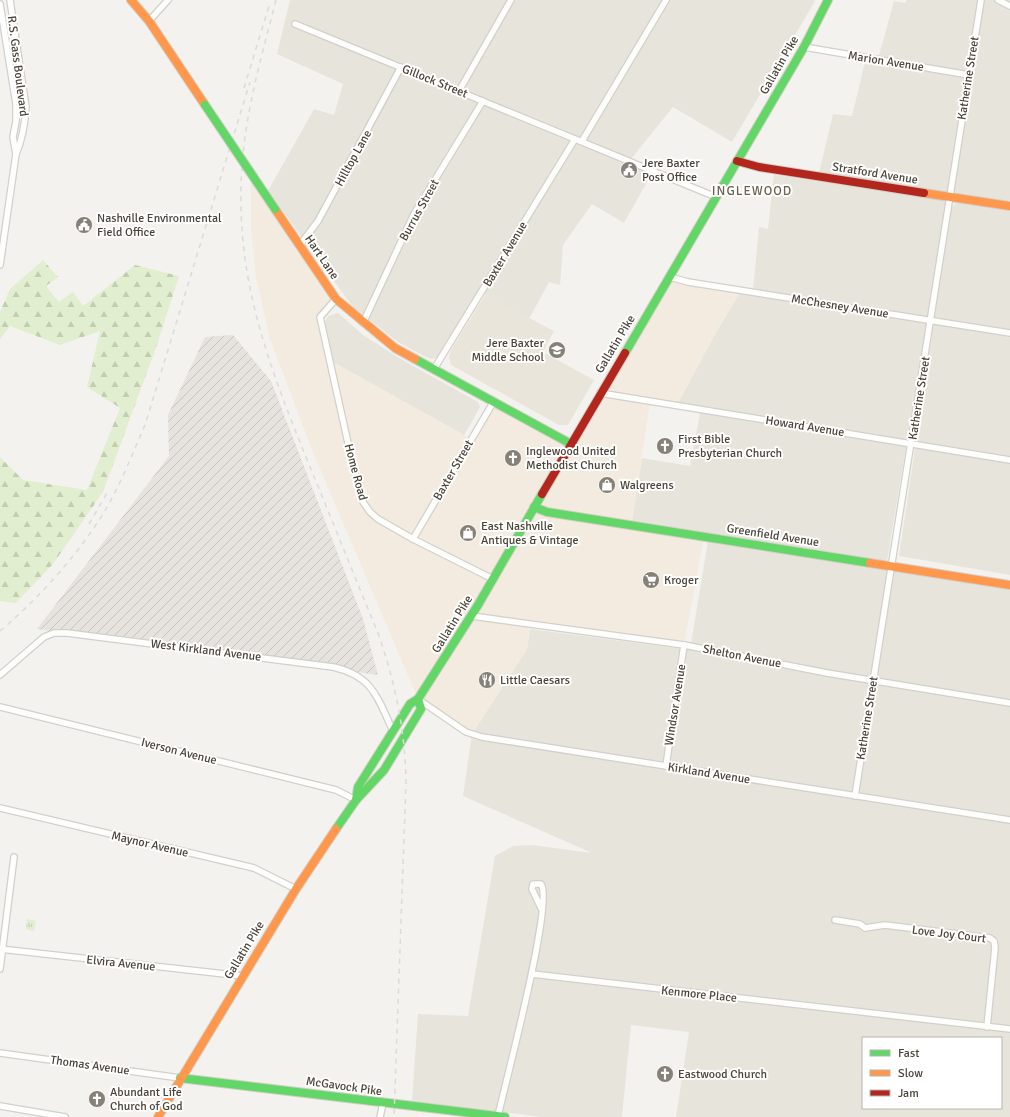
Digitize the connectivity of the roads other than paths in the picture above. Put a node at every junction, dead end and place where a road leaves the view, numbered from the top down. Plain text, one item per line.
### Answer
1 (10, 0) edge
2 (131, 0) edge
3 (168, 0) edge
4 (511, 0) edge
5 (666, 0) edge
6 (827, 0) edge
7 (981, 0) edge
8 (998, 0) edge
9 (0, 4) edge
10 (1010, 6) edge
11 (149, 22) junction
12 (295, 24) dead end
13 (804, 47) junction
14 (401, 68) junction
15 (969, 75) junction
16 (458, 91) junction
17 (483, 101) junction
18 (575, 139) junction
19 (582, 142) junction
20 (16, 154) junction
21 (737, 161) junction
22 (716, 197) junction
23 (950, 197) junction
24 (1010, 206) edge
25 (300, 245) junction
26 (0, 265) edge
27 (670, 277) junction
28 (336, 299) junction
29 (930, 320) junction
30 (363, 323) junction
31 (1010, 333) edge
32 (434, 369) junction
33 (600, 393) junction
34 (494, 401) junction
35 (912, 443) junction
36 (571, 444) junction
37 (1010, 460) edge
38 (534, 507) junction
39 (412, 540) junction
40 (892, 566) junction
41 (493, 579) junction
42 (1010, 585) edge
43 (472, 616) junction
44 (684, 645) junction
45 (0, 675) edge
46 (873, 681) junction
47 (418, 698) junction
48 (1010, 703) edge
49 (0, 707) edge
50 (393, 731) junction
51 (666, 766) junction
52 (855, 796) junction
53 (356, 800) junction
54 (0, 808) edge
55 (1010, 820) edge
56 (14, 857) dead end
57 (296, 889) junction
58 (542, 910) dead end
59 (835, 920) dead end
60 (2, 950) edge
61 (0, 969) edge
62 (532, 974) junction
63 (243, 976) junction
64 (987, 1027) junction
65 (1010, 1029) edge
66 (0, 1053) edge
67 (180, 1078) junction
68 (383, 1103) junction
69 (0, 1106) edge
70 (65, 1117) edge
71 (158, 1117) edge
72 (380, 1117) edge
73 (501, 1117) edge

1 - 20 street, R.S. Gass Boulevard
2 - 11 main road, Hart Lane
3 - 11 street
4 - 16 street
5 - 19 street
6 - 13 main road, Gallatin Pike
7 - 15 street, Katherine Street
8 - 10 street
9 - 20 street, R.S. Gass Boulevard
11 - 25 main road, Hart Lane, bridge
12 - 14 street, Gillock Street
13 - 15 street, Marion Avenue
13 - 21 main road, Gallatin Pike
14 - 16 street, Gillock Street
14 - 25 street, Hilltop Lane
15 - 23 street, Katherine Street
16 - 17 street, Gillock Street
17 - 18 street, Gillock Street
17 - 30 street, Burrus Street
18 - 19 street, Gillock Street
18 - 32 street, Baxter Avenue
19 - 22 street
20 - 26 street, R.S. Gass Boulevard
21 - 22 main road, Gallatin Pike
21 - 23 main road, Stratford Avenue
22 - 27 main road, Gallatin Pike
23 - 24 main road, Stratford Avenue
23 - 29 street, Katherine Street
25 - 28 main road, Hart Lane
27 - 29 street, McChesney Avenue
27 - 33 main road, Gallatin Pike
28 - 30 main road, Hart Lane
28 - 39 street, Home Road
29 - 31 street, McChesney Avenue
29 - 35 street, Katherine Street
30 - 32 main road, Hart Lane
32 - 34 main road, Hart Lane
33 - 35 street, Howard Avenue
33 - 36 main road, Gallatin Pike
34 - 36 main road, Hart Lane
34 - 39 street, Baxter Street
35 - 37 street, Howard Avenue
35 - 40 street, Katherine Street
36 - 38 main road, Gallatin Pike
38 - 40 main road, Greenfield Avenue
38 - 41 main road, Gallatin Pike
39 - 41 street, Home Road
40 - 42 main road, Greenfield Avenue
40 - 46 street, Katherine Street
41 - 43 main road, Gallatin Pike
43 - 44 street, Shelton Avenue
43 - 47 main road, Gallatin Pike
44 - 46 street, Shelton Avenue
44 - 51 street, Windsor Avenue
45 - 50 street, West Kirkland Avenue
46 - 48 street, Shelton Avenue
46 - 52 street, Katherine Street
47 - 50 main road, Gallatin Pike
47 - 51 street, Kirkland Avenue
47 - 53 main road, Gallatin Pike
49 - 53 street, Iverson Avenue
50 - 53 main road, Gallatin Pike
51 - 52 street, Kirkland Avenue
52 - 55 street, Kirkland Avenue
53 - 57 main road, Gallatin Pike
54 - 57 street, Maynor Avenue
56 - 60 street
57 - 63 main road, Gallatin Pike
58 - 62 street
59 - 64 street, Love Joy Court
60 - 61 street
60 - 63 street, Elvira Avenue
62 - 64 street, Kenmore Place
62 - 73 street
63 - 67 main road, Gallatin Pike
64 - 65 street, Kenmore Place
66 - 67 street, Thomas Avenue
67 - 68 main road, McGavock Pike
67 - 71 main road, Gallatin Pike
68 - 72 street
68 - 73 main road, McGavock Pike
69 - 70 street

